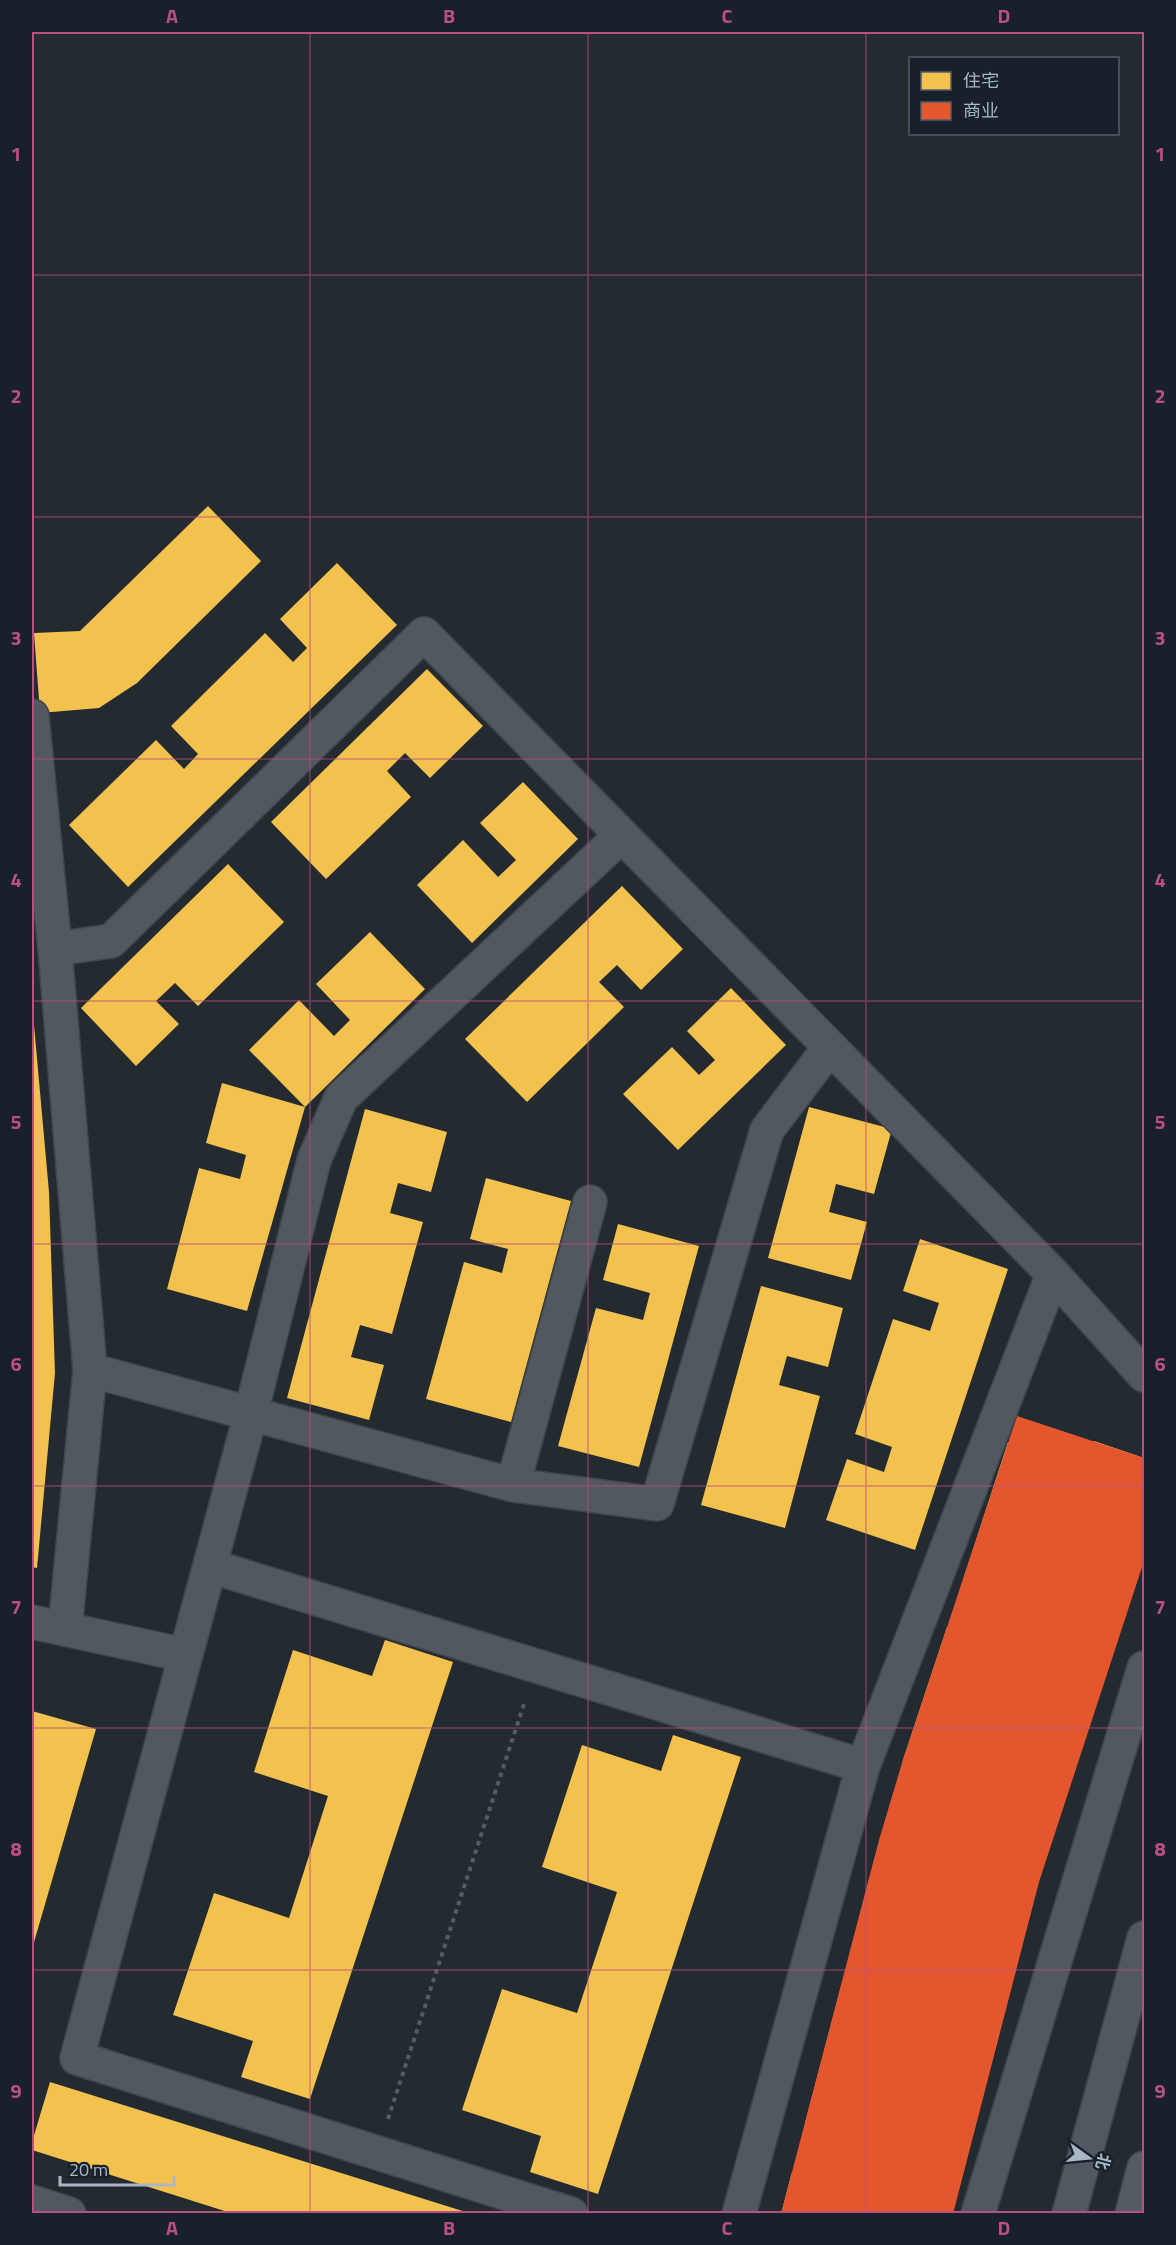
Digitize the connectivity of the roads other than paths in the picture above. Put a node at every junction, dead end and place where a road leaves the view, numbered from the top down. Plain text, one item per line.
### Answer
1 (32, 716) edge
2 (622, 835) junction
3 (55, 949) junction
4 (830, 1047) junction
5 (590, 1202) dead end
6 (1053, 1274) junction
7 (90, 1370) junction
8 (1144, 1375) edge
9 (251, 1413) junction
10 (513, 1485) junction
11 (210, 1566) junction
12 (32, 1622) edge
13 (65, 1629) junction
14 (185, 1655) junction
15 (1144, 1668) edge
16 (863, 1766) junction
17 (1144, 1940) edge
18 (1144, 2168) edge
19 (32, 2202) edge
20 (69, 2214) edge
21 (571, 2214) edge
22 (739, 2214) edge
23 (978, 2214) edge
24 (1069, 2214) edge
25 (1132, 2214) edge

1 - 3 street
2 - 3 street
2 - 4 street
2 - 9 street
3 - 7 street
4 - 6 street
4 - 10 street
5 - 10 street
6 - 8 street
6 - 16 street
7 - 9 street
7 - 13 street
9 - 10 street
9 - 11 street
11 - 14 street
11 - 16 street
12 - 13 street
13 - 14 street
14 - 21 street
15 - 23 street
16 - 22 street
17 - 24 street
18 - 25 main road
19 - 20 street

